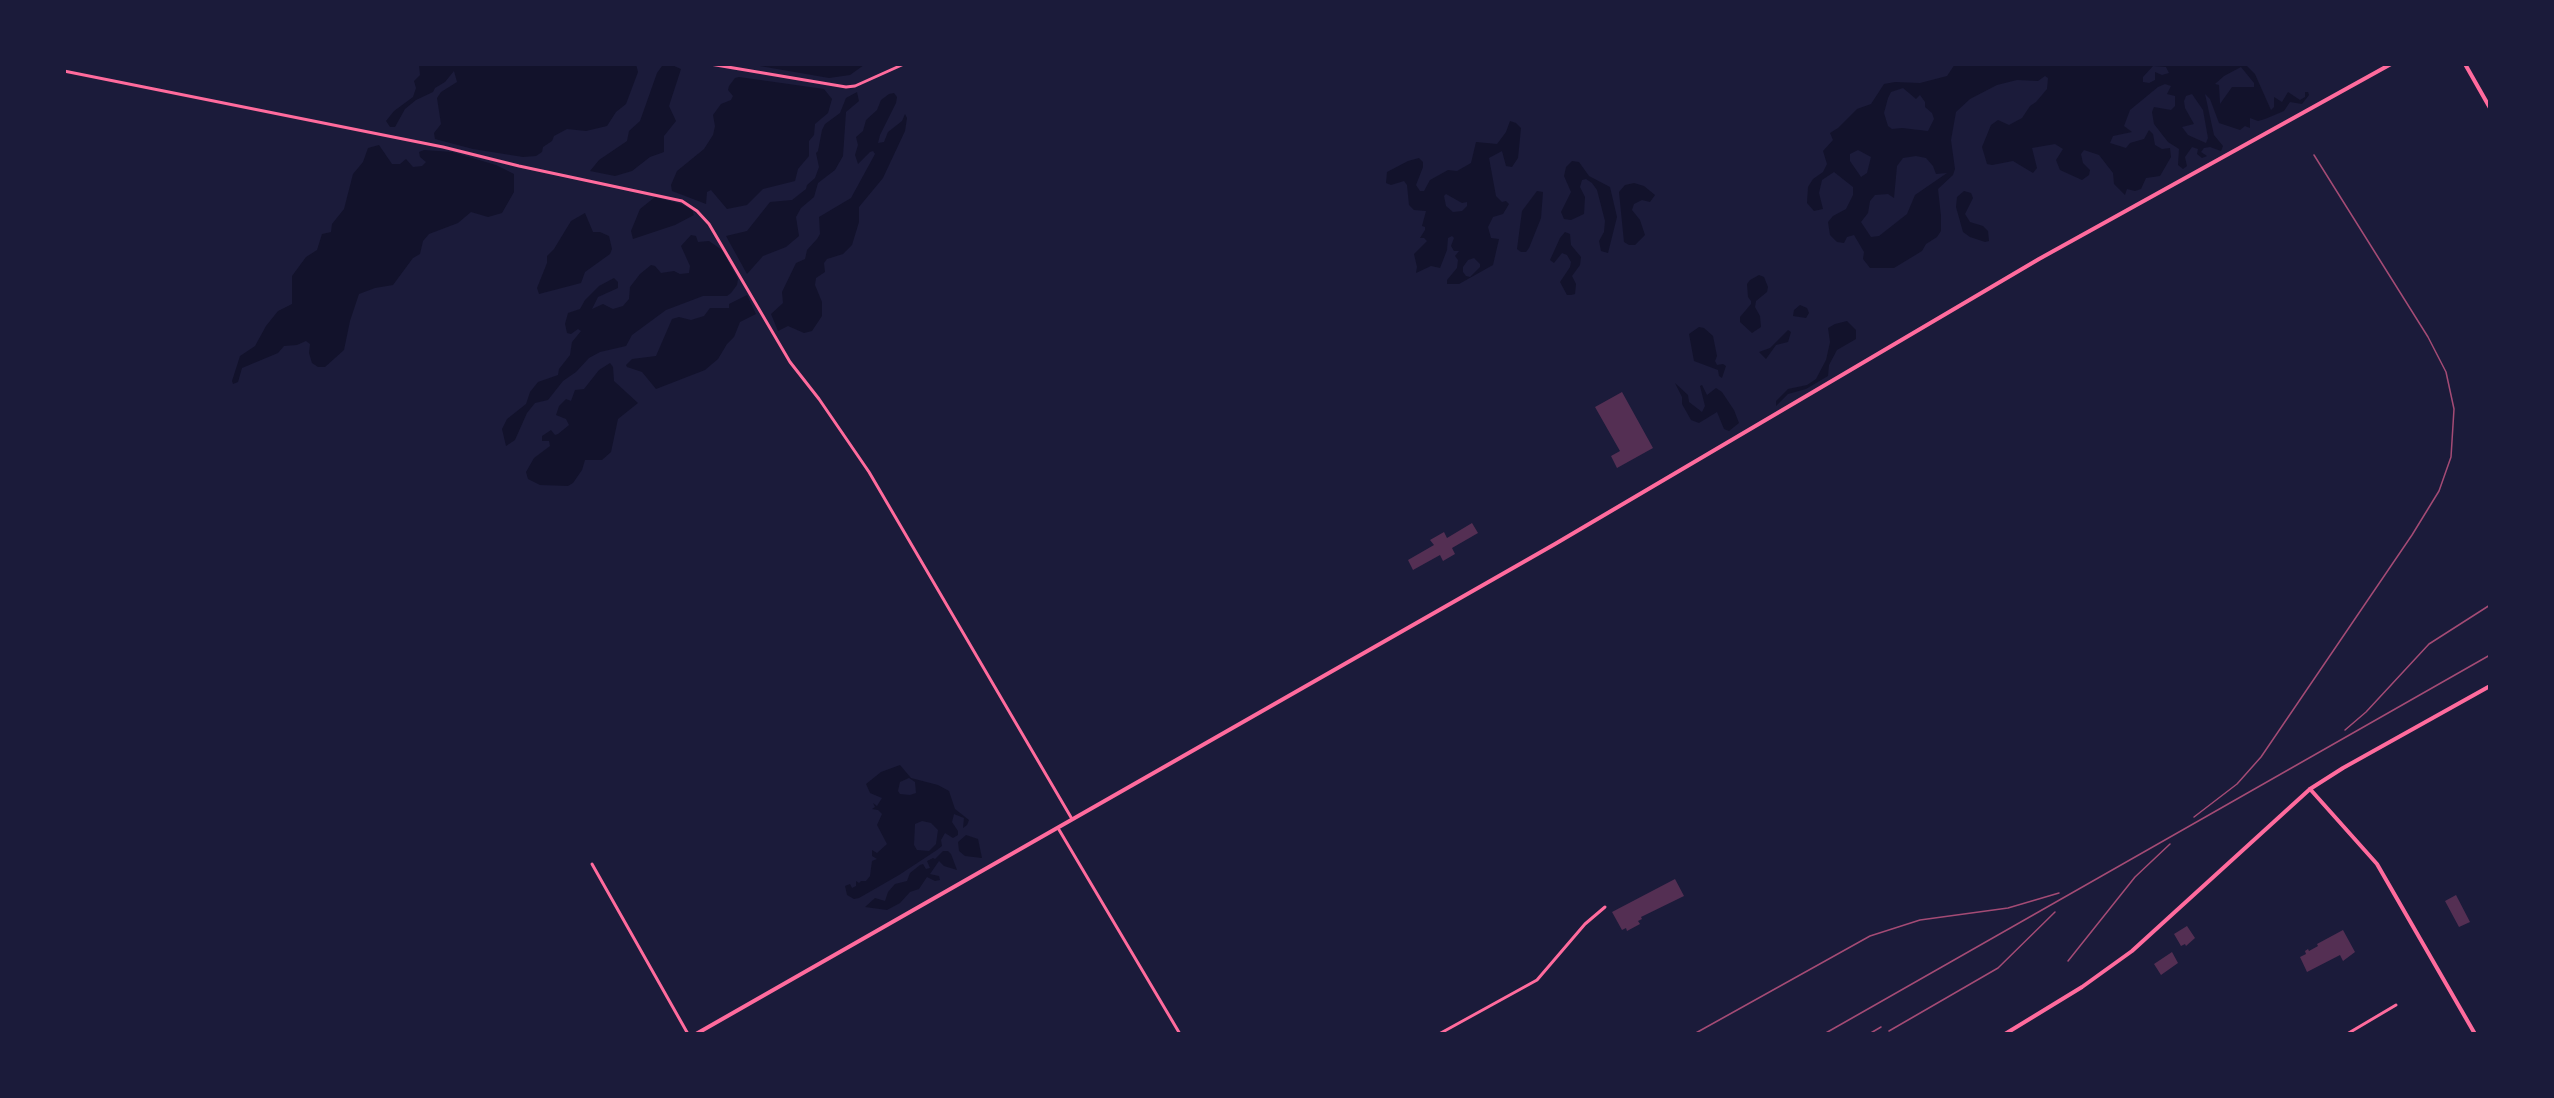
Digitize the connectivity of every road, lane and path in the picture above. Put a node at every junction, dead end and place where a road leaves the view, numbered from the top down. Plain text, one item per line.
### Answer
1 (711, 64) edge
2 (904, 64) edge
3 (2391, 64) edge
4 (2465, 64) edge
5 (64, 71) edge
6 (2490, 108) edge
7 (2490, 686) edge
8 (2310, 789) junction
9 (1072, 819) junction
10 (1058, 828) junction
11 (592, 864) dead end
12 (1605, 907) dead end
13 (2396, 1005) dead end
14 (2014, 1028) junction
15 (688, 1034) edge
16 (696, 1034) edge
17 (1180, 1034) edge
18 (1439, 1034) edge
19 (2005, 1034) edge
20 (2016, 1034) edge
21 (2347, 1034) edge
22 (2475, 1034) edge

1 - 2 street
3 - 9 street
4 - 6 street
5 - 9 street
7 - 8 street
8 - 14 street
8 - 22 street
9 - 10 street
10 - 16 street
10 - 17 street
11 - 15 street
12 - 18 street
13 - 21 street
14 - 19 street
14 - 20 street

